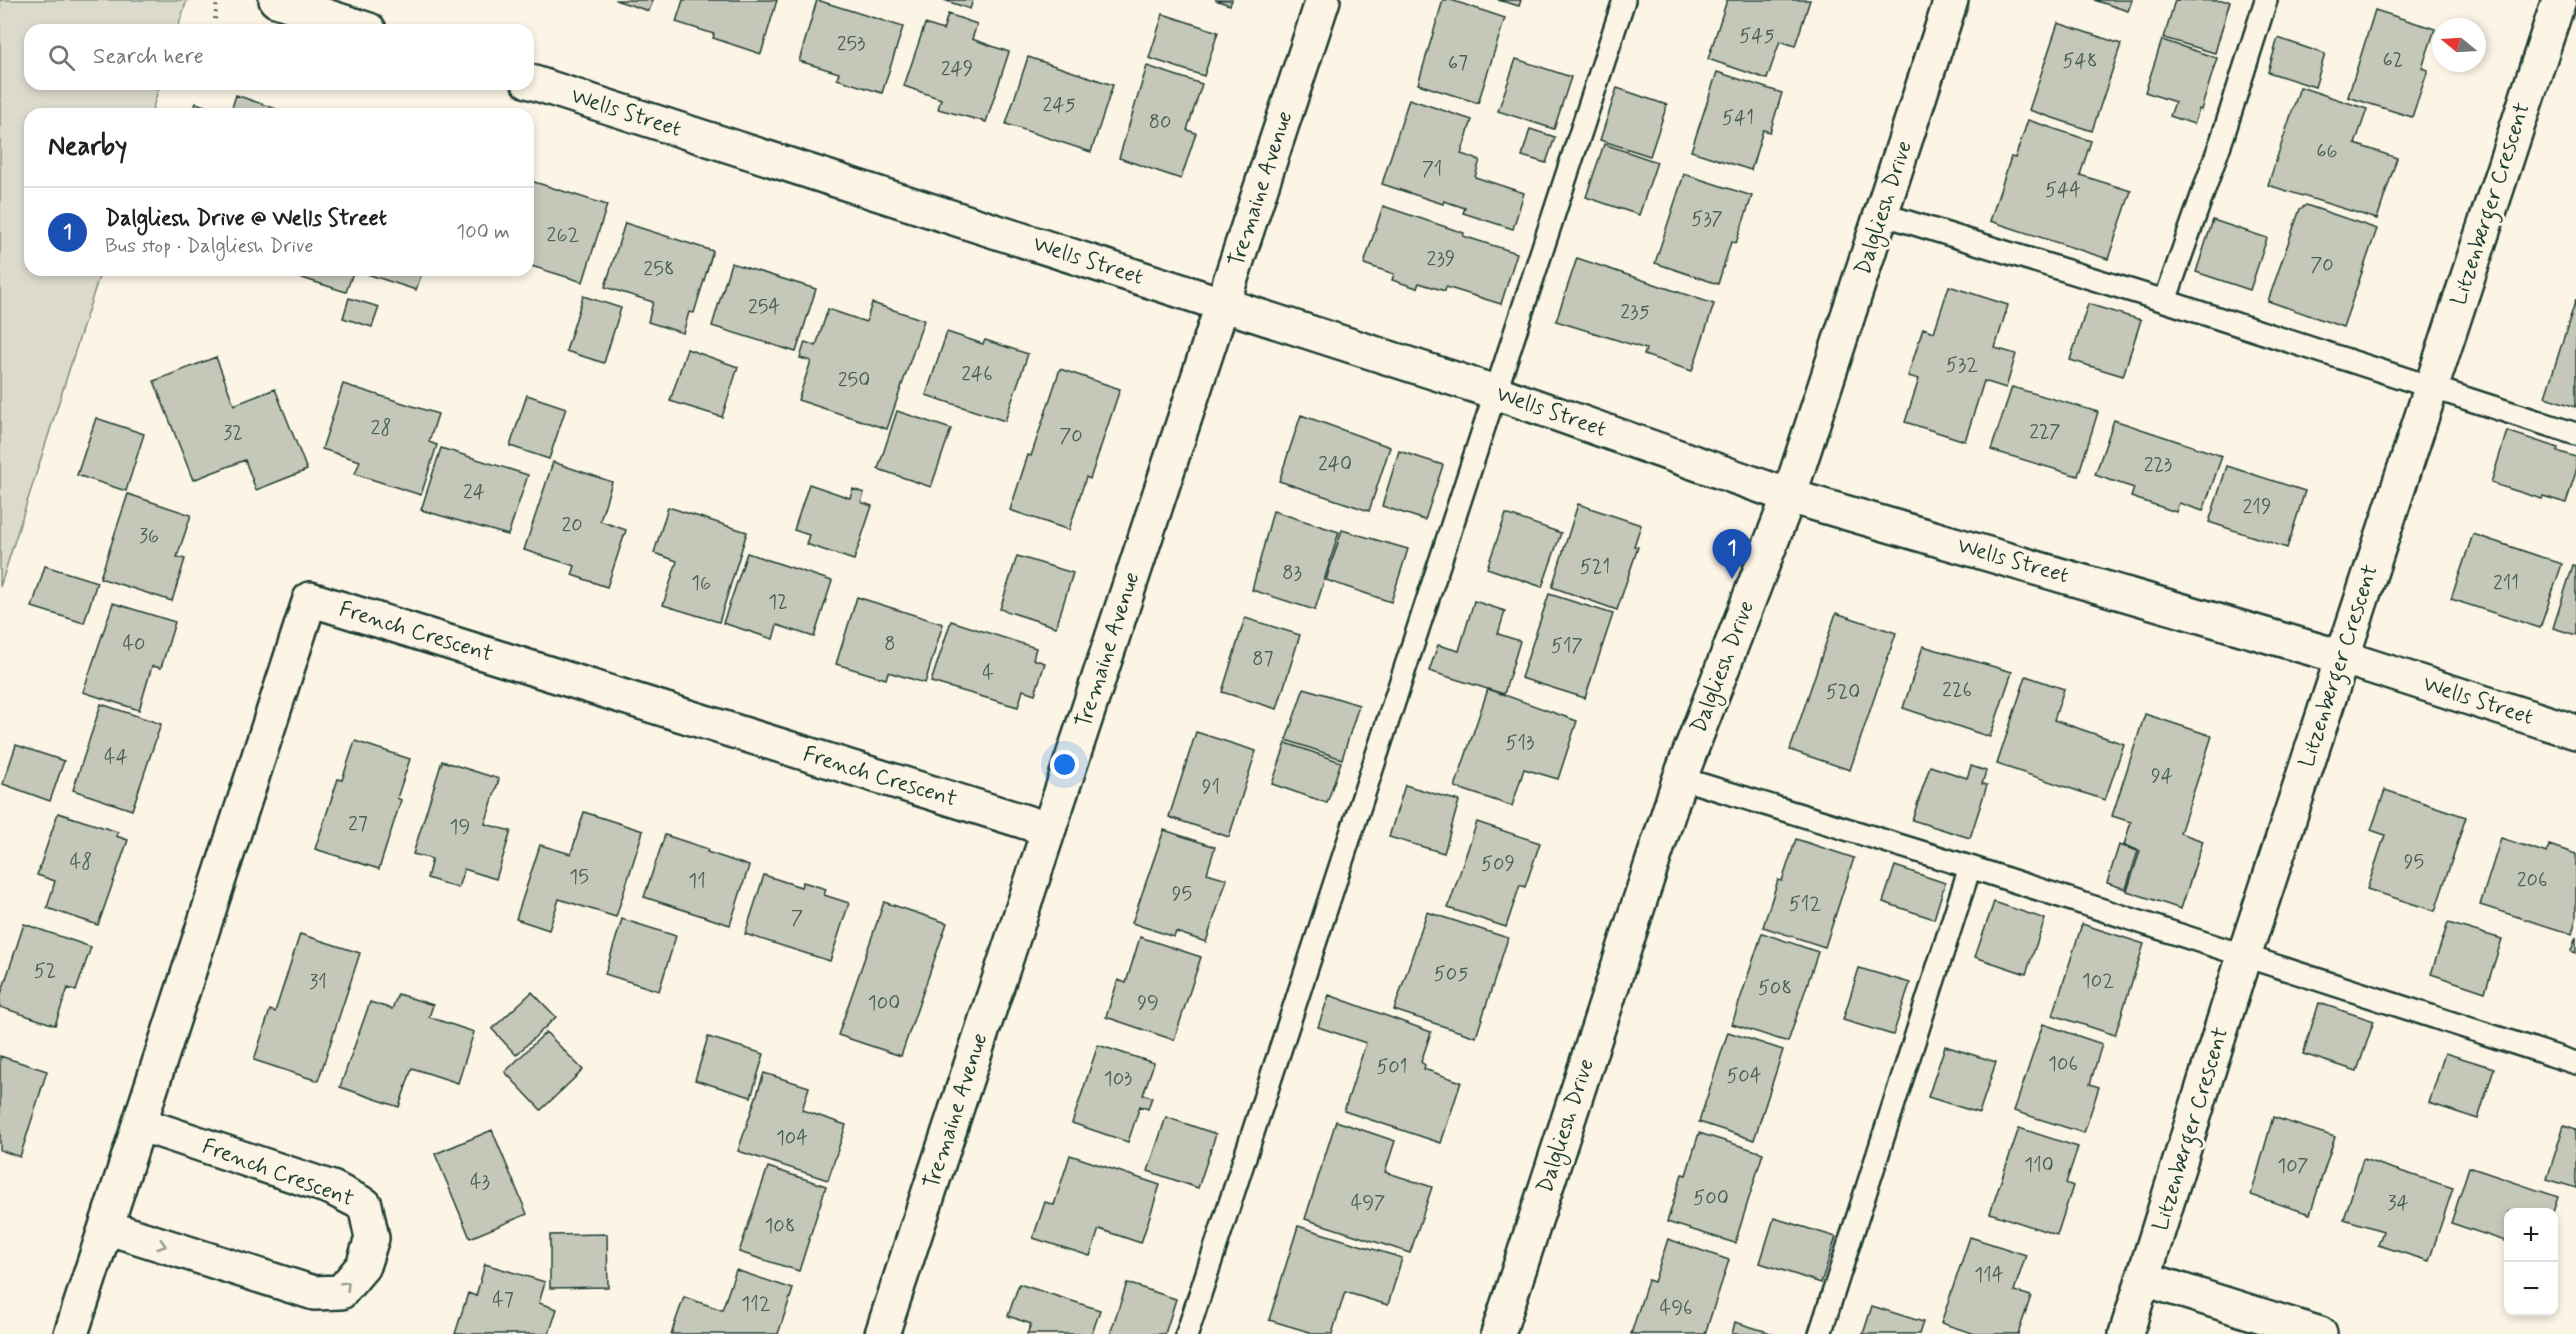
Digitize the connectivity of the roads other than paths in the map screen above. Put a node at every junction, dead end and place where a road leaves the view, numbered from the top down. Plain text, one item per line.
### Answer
1 (276, 0) edge
2 (1323, 0) edge
3 (1624, 0) edge
4 (1951, 0) edge
5 (2266, 0) edge
6 (2559, 0) edge
7 (350, 24) edge
8 (534, 83) edge
9 (1882, 214) junction
10 (2165, 301) junction
11 (1223, 305) junction
12 (2431, 387) junction
13 (1495, 392) junction
14 (2576, 434) edge
15 (1790, 496) junction
16 (2341, 657) junction
17 (2576, 732) edge
18 (1680, 778) junction
19 (1048, 830) junction
20 (1970, 867) junction
21 (2244, 956) junction
22 (2576, 1063) edge
23 (140, 1124) junction
24 (106, 1227) junction
25 (2145, 1279) junction
26 (71, 1334) edge
27 (882, 1334) edge
28 (1187, 1334) edge
29 (1498, 1334) edge
30 (1820, 1334) edge
31 (2126, 1334) edge
32 (2319, 1334) edge

1 - 7 street
2 - 11 street, Tremaine Avenue
3 - 13 lane
4 - 9 street, Dalgliesh Drive
5 - 10 lane
6 - 12 street, Litzenberger Crescent
8 - 11 street, Wells Street
9 - 10 lane
9 - 15 street, Dalgliesh Drive
10 - 12 lane
11 - 13 street, Wells Street
11 - 19 street, Tremaine Avenue
12 - 14 lane
12 - 16 street, Litzenberger Crescent
13 - 15 street, Wells Street
13 - 28 lane
15 - 16 street, Wells Street
15 - 18 street, Dalgliesh Drive
16 - 17 street, Wells Street
16 - 21 street, Litzenberger Crescent
18 - 20 lane
18 - 29 street, Dalgliesh Drive
19 - 23 street, French Crescent
19 - 27 street, Tremaine Avenue
20 - 21 lane
20 - 30 lane
21 - 22 lane
21 - 25 street, Litzenberger Crescent
23 - 24 street, French Crescent
24 -> 23 street, French Crescent
24 - 26 street, French Crescent
25 - 31 street, Litzenberger Crescent
25 - 32 street

